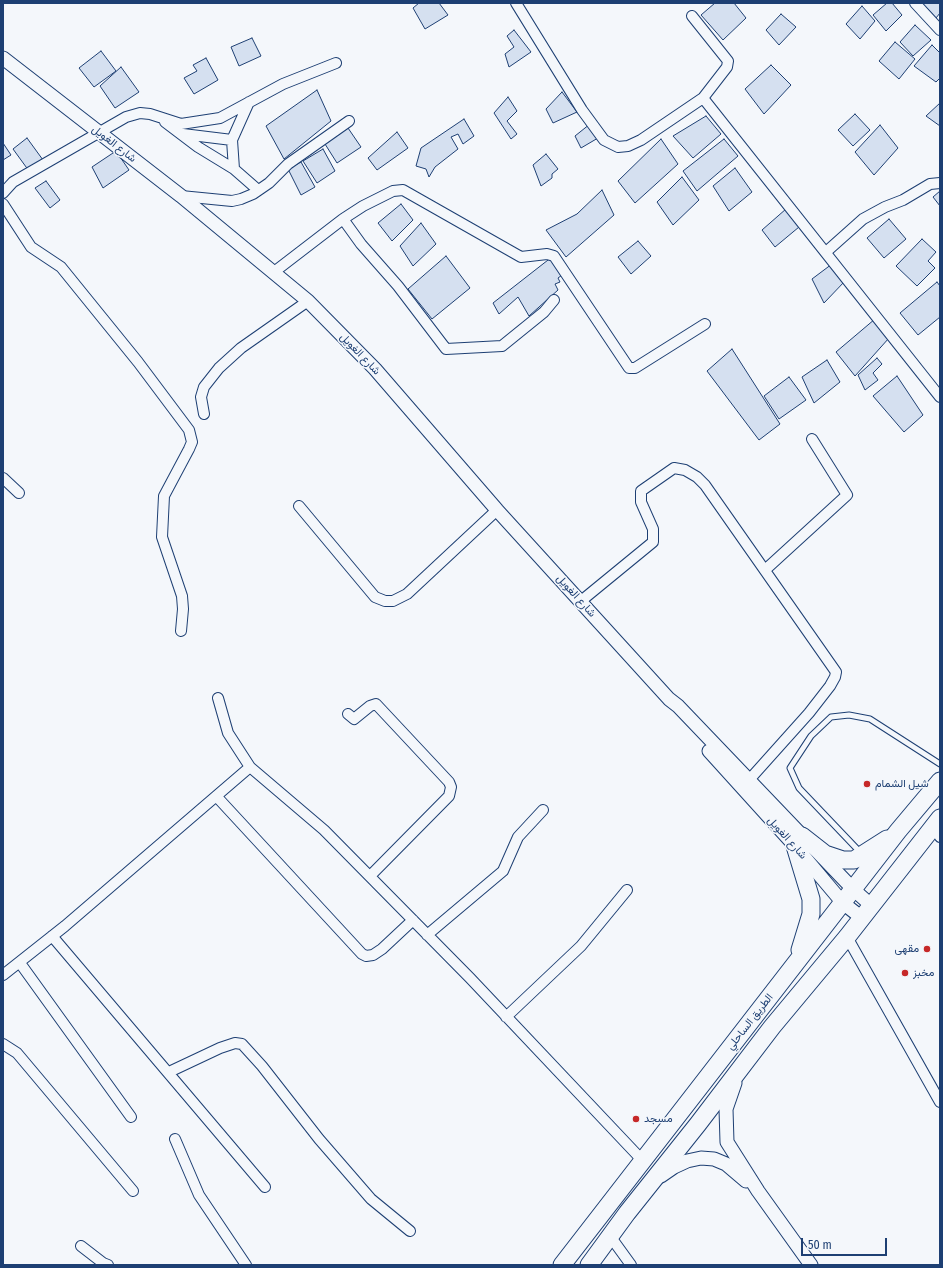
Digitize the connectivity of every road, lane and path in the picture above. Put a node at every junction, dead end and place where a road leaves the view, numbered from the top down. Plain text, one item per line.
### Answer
1 (516, 3) edge
2 (915, 3) edge
3 (692, 16) dead end
4 (940, 30) edge
5 (3, 58) edge
6 (336, 63) dead end
7 (703, 98) junction
8 (249, 102) junction
9 (158, 117) junction
10 (348, 121) dead end
11 (100, 133) junction
12 (181, 134) junction
13 (232, 140) junction
14 (234, 169) junction
15 (940, 183) edge
16 (258, 190) junction
17 (3, 193) edge
18 (180, 196) junction
19 (3, 204) edge
20 (343, 219) junction
21 (826, 252) junction
22 (274, 272) junction
23 (554, 300) dead end
24 (308, 301) junction
25 (705, 324) dead end
26 (940, 397) edge
27 (204, 414) dead end
28 (812, 439) dead end
29 (3, 478) edge
30 (20, 492) dead end
31 (299, 506) dead end
32 (497, 510) junction
33 (764, 570) junction
34 (581, 601) junction
35 (181, 631) dead end
36 (218, 698) dead end
37 (669, 699) junction
38 (348, 714) dead end
39 (940, 764) edge
40 (250, 767) junction
41 (749, 780) junction
42 (940, 781) edge
43 (217, 797) junction
44 (543, 810) dead end
45 (938, 827) edge
46 (898, 831) junction
47 (799, 841) junction
48 (863, 855) junction
49 (370, 876) junction
50 (627, 890) dead end
51 (848, 897) junction
52 (867, 912) junction
53 (413, 920) junction
54 (428, 935) junction
55 (52, 936) junction
56 (847, 937) junction
57 (20, 963) junction
58 (795, 965) junction
59 (3, 975) edge
60 (506, 1017) junction
61 (3, 1044) edge
62 (743, 1065) junction
63 (168, 1072) junction
64 (940, 1102) edge
65 (131, 1117) dead end
66 (175, 1139) dead end
67 (643, 1161) junction
68 (651, 1182) junction
69 (264, 1187) dead end
70 (133, 1191) dead end
71 (758, 1191) junction
72 (410, 1231) dead end
73 (610, 1236) junction
74 (81, 1246) dead end
75 (108, 1265) edge
76 (246, 1265) edge
77 (562, 1265) edge
78 (589, 1265) edge
79 (631, 1265) edge
80 (810, 1265) edge

1 - 7 street
2 - 4 street
3 - 7 street
5 - 11 street, شارع الغويل
6 - 8 street
7 - 21 street
8 - 9 street
8 - 13 street
9 - 11 street
9 - 12 street
10 - 16 street
11 - 17 street
11 - 18 street, شارع الغويل
12 - 13 street
12 - 14 street
13 - 14 street
14 - 16 street
15 - 21 street
16 - 18 street
18 - 22 street, شارع الغويل
19 - 35 street
20 - 22 street
20 - 23 street
20 - 25 street
21 - 26 street
22 - 24 street, شارع الغويل
24 - 27 street
24 - 32 street, شارع الغويل
28 - 33 street
29 - 30 street
31 - 32 street
32 - 34 street, شارع الغويل
33 - 34 street
33 - 41 street
34 - 37 street, شارع الغويل
36 - 40 street
37 - 41 street, شارع الغويل
37 - 47 street, شارع الغويل
38 - 49 street
39 - 48 lane
40 - 43 street
40 - 49 street
41 - 47 street, شارع الغويل
42 - 46 highway, الطريق الساحلي
43 - 53 street
43 - 55 street
44 - 54 street
45 - 52 highway, الطريق الساحلي
46 - 48 highway
46 - 51 highway, الطريق الساحلي
47 - 48 highway
47 - 51 street, شارع الغويل
47 - 58 highway
49 - 53 street
50 - 60 street
51 - 52 street, شارع الغويل
51 - 58 highway, الطريق الساحلي
52 - 56 highway, الطريق الساحلي
53 - 54 street
54 - 60 street
55 - 57 street
55 - 63 street
56 - 62 highway, الطريق الساحلي
56 - 64 street
57 - 59 street
57 - 65 street
58 - 67 highway, الطريق الساحلي
60 - 67 street
61 - 70 street
62 - 68 highway, الطريق الساحلي
62 - 71 street
63 - 69 street
63 - 72 street
66 - 76 street
67 - 77 highway, الطريق الساحلي
68 - 71 street
68 - 73 highway, الطريق الساحلي
71 - 80 street
73 - 78 highway, الطريق الساحلي
73 - 79 street
74 - 75 street

